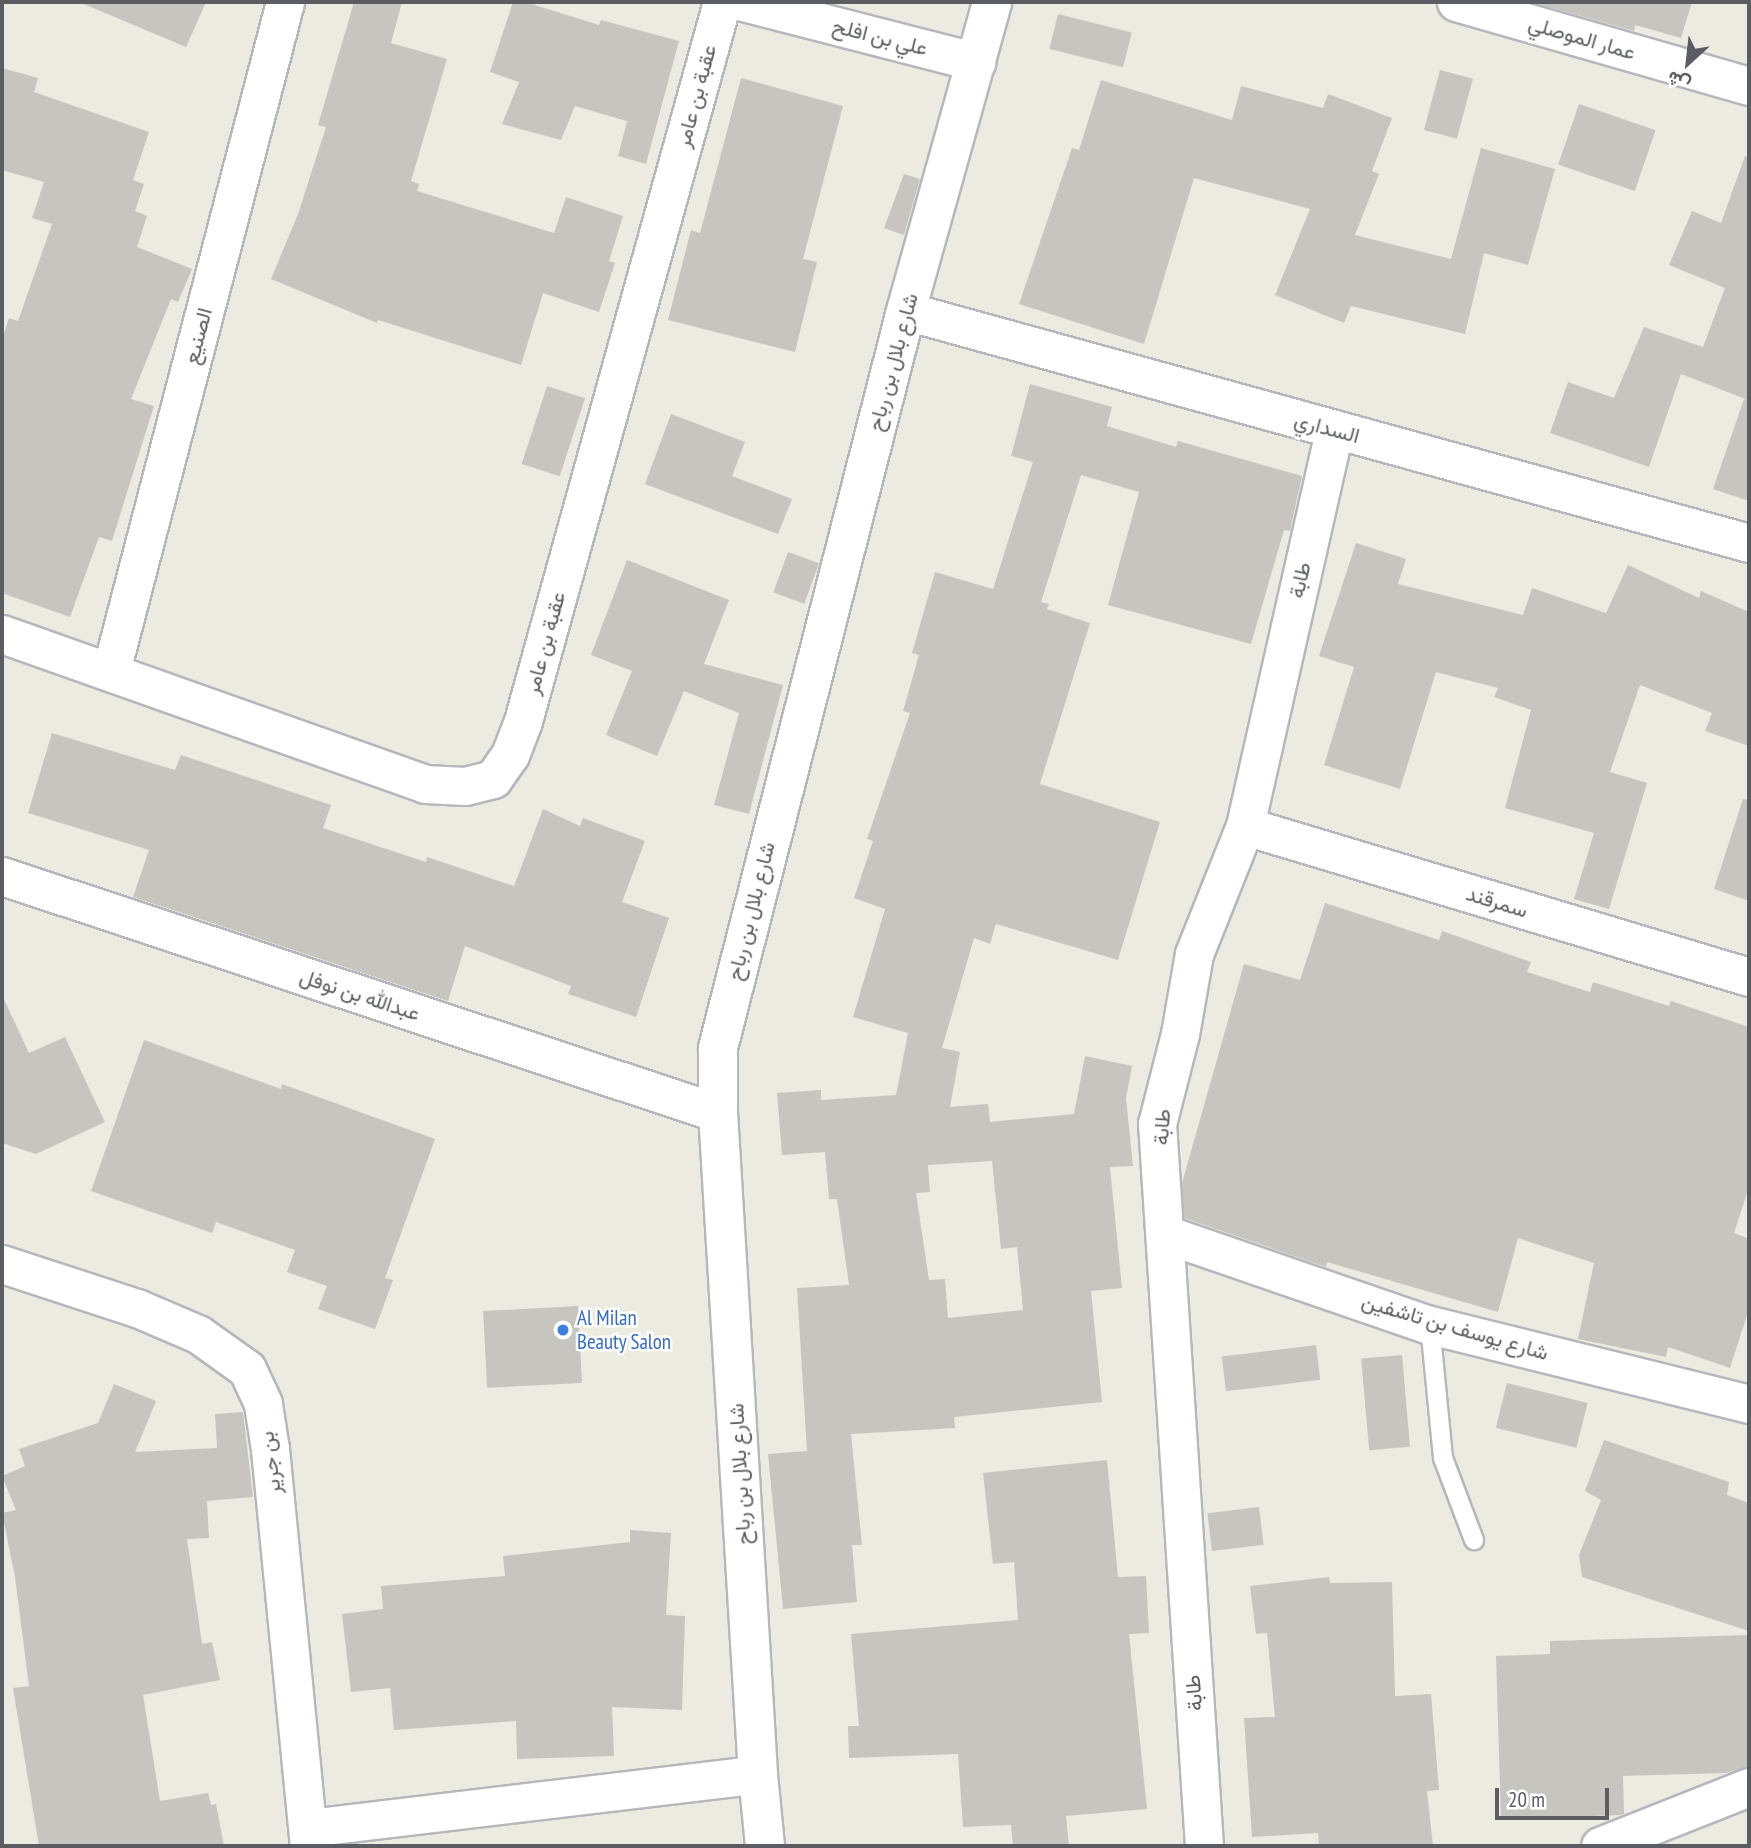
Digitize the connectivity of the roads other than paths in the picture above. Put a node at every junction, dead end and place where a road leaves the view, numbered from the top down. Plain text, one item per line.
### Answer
1 (285, 2) edge
2 (722, 2) edge
3 (743, 2) edge
4 (992, 2) edge
5 (1456, 2) edge
6 (976, 62) junction
7 (1749, 86) edge
8 (906, 311) junction
9 (1334, 430) junction
10 (1749, 543) edge
11 (2, 634) edge
12 (111, 671) junction
13 (1245, 827) junction
14 (2, 876) edge
15 (1749, 977) edge
16 (718, 1113) junction
17 (1165, 1234) junction
18 (2, 1264) edge
19 (1430, 1325) junction
20 (1749, 1404) edge
21 (1474, 1540) dead end
22 (758, 1774) junction
23 (1749, 1787) edge
24 (309, 1837) edge
25 (765, 1846) edge
26 (1204, 1846) edge
27 (1601, 1846) edge

1 - 12 street, الصنيع
2 - 12 street, عقبة بن عامر
3 - 6 street, علي بن افلح
4 - 6 street, شارع بلال بن رباح
5 - 7 street, عمار الموصلي
6 - 8 street, شارع بلال بن رباح
8 - 9 street, السداري
8 - 16 street, شارع بلال بن رباح
9 - 10 street, السداري
9 - 13 street, طابة
11 - 12 street, عقبة بن عامر
13 - 15 street, سمرقند
13 - 17 street, طابة
14 - 16 street, عبدالله بن نوفل
16 - 22 street, شارع بلال بن رباح
17 - 19 street, شارع يوسف بن تاشفين
17 - 26 street, طابة
18 - 24 street, بن جرير
19 - 20 street, شارع يوسف بن تاشفين
19 - 21 lane
22 - 24 street, بن جرير
22 - 25 street, شارع بلال بن رباح
23 - 27 street

